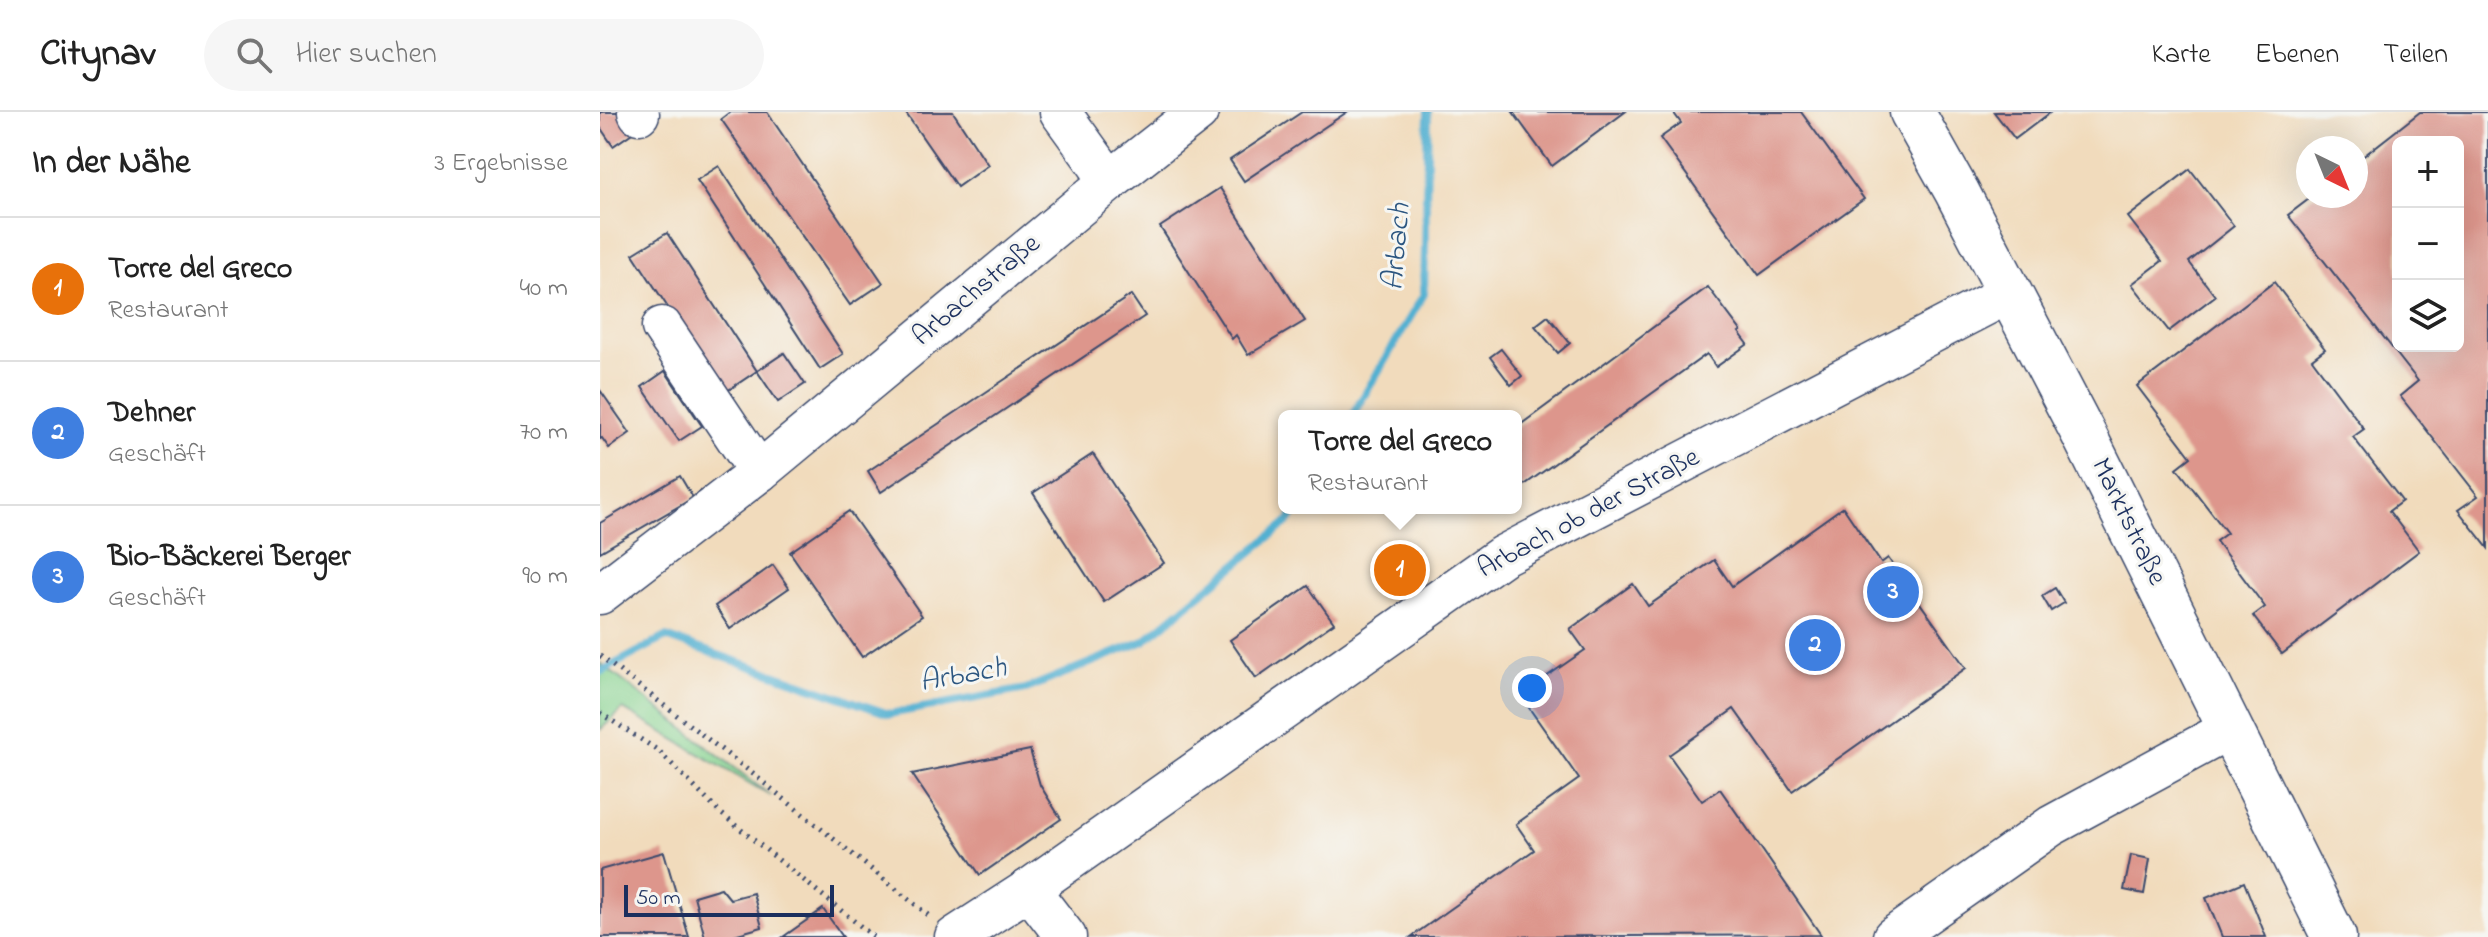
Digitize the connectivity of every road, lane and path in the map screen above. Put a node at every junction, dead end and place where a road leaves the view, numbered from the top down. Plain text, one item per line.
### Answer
1 (1060, 112) edge
2 (1198, 112) edge
3 (1912, 112) edge
4 (1110, 181) junction
5 (2009, 293) junction
6 (662, 327) dead end
7 (759, 472) junction
8 (600, 594) edge
9 (600, 656) edge
10 (602, 717) edge
11 (2230, 729) junction
12 (1029, 889) junction
13 (874, 937) edge
14 (955, 937) edge
15 (1066, 937) edge
16 (1893, 937) edge
17 (2334, 937) edge

1 - 4 street
2 - 4 street, Arbachstraße
3 - 5 main road, Marktstraße
4 - 7 street, Arbachstraße
5 - 11 main road, Marktstraße
5 - 12 street, Arbach ob der Straße
6 - 7 street
7 - 8 street, Arbachstraße
9 - 14 path
10 - 13 path
11 - 16 street
11 - 17 main road, Marktstraße
12 - 14 street, Arbach ob der Straße
12 - 15 street

